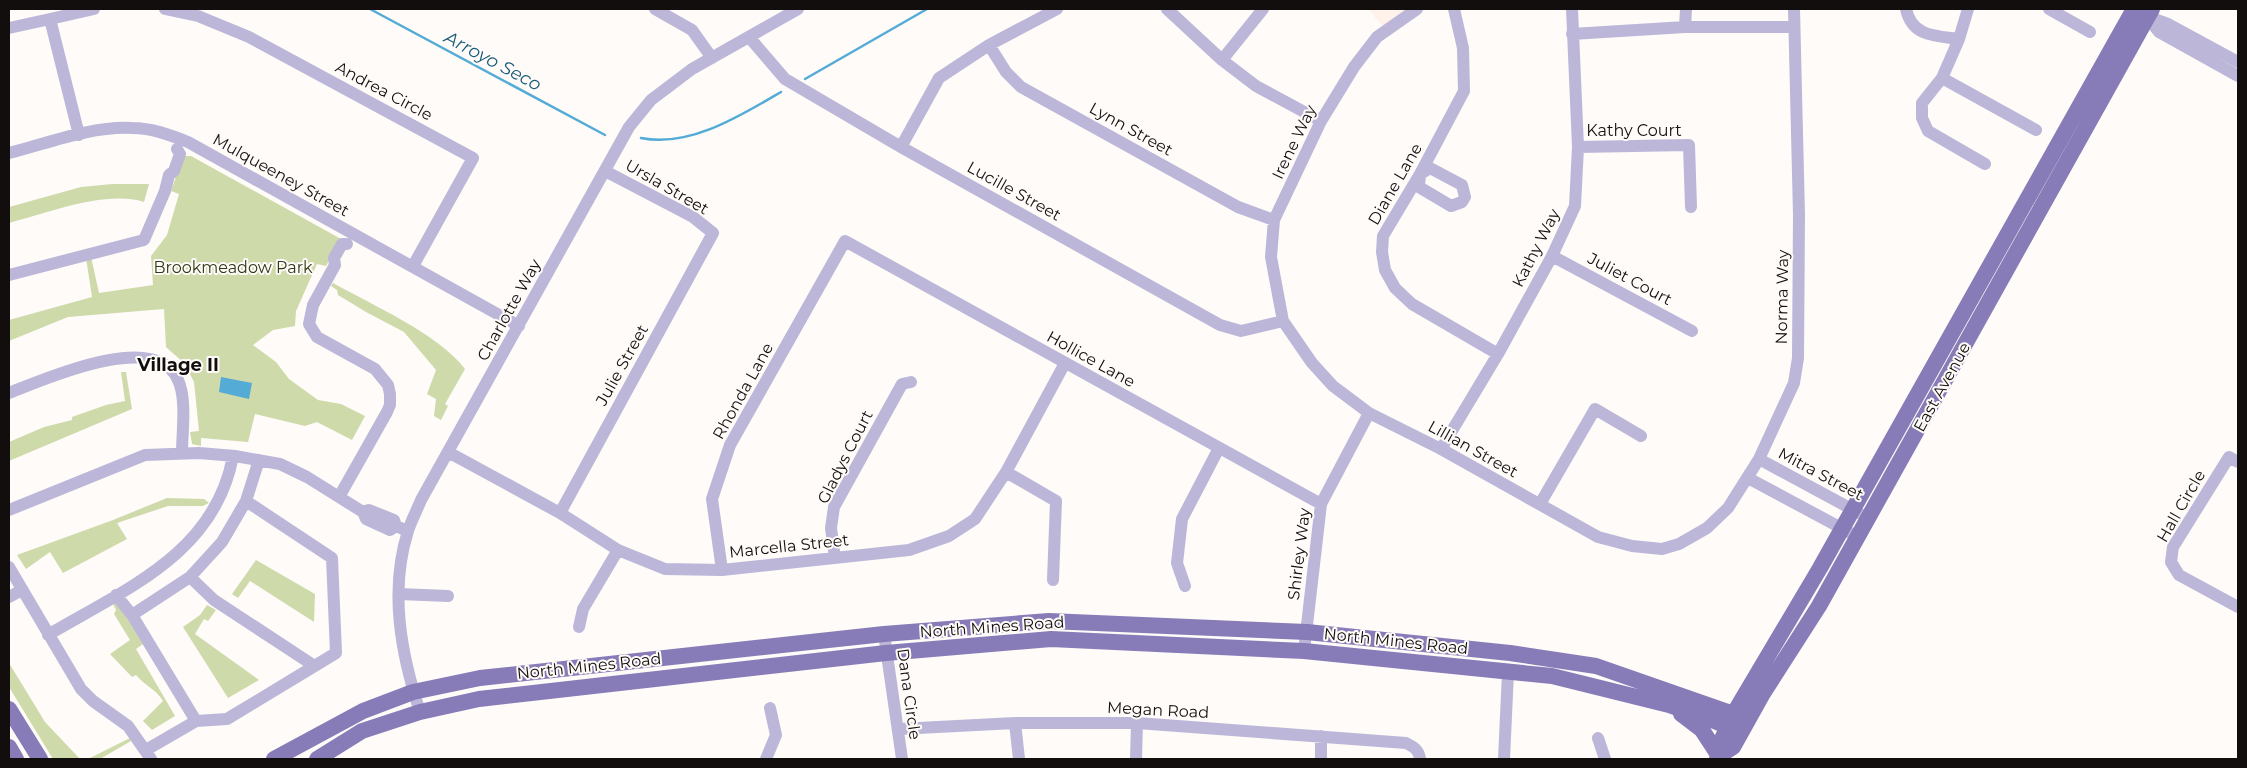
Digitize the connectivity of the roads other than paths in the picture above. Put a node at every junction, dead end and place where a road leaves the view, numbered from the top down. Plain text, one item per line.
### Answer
1 (94, 9) edge
2 (165, 9) edge
3 (656, 9) edge
4 (798, 9) edge
5 (1057, 9) edge
6 (1167, 9) edge
7 (1262, 9) edge
8 (1417, 9) edge
9 (1454, 9) edge
10 (1572, 9) edge
11 (1686, 9) edge
12 (1794, 9) edge
13 (1906, 9) edge
14 (1968, 9) edge
15 (2049, 9) edge
16 (2132, 9) edge
17 (2150, 13) edge
18 (50, 19) junction
19 (1685, 27) junction
20 (1793, 27) junction
21 (9, 28) edge
22 (2090, 32) dead end
23 (1572, 34) junction
24 (749, 37) junction
25 (1959, 39) junction
26 (989, 45) junction
27 (712, 58) junction
28 (1222, 60) junction
29 (2238, 62) edge
30 (2238, 76) edge
31 (1942, 78) junction
32 (1321, 121) junction
33 (2036, 130) dead end
34 (79, 135) junction
35 (179, 144) junction
36 (901, 147) junction
37 (1578, 147) junction
38 (9, 153) edge
39 (1985, 164) dead end
40 (605, 170) junction
41 (1691, 207) dead end
42 (1274, 220) junction
43 (713, 233) joint
44 (350, 238) junction
45 (845, 241) joint
46 (1552, 256) junction
47 (413, 266) junction
48 (9, 275) edge
49 (1282, 322) junction
50 (519, 326) junction
51 (1692, 331) dead end
52 (1498, 354) junction
53 (1065, 363) junction
54 (911, 382) dead end
55 (9, 393) edge
56 (1369, 413) junction
57 (1641, 436) dead end
58 (1219, 448) junction
59 (1441, 449) junction
60 (448, 452) junction
61 (182, 453) junction
62 (233, 456) junction
63 (1759, 459) junction
64 (259, 460) junction
65 (2238, 462) edge
66 (1006, 472) junction
67 (1748, 478) junction
68 (339, 497) junction
69 (246, 501) junction
70 (1321, 504) junction
71 (1540, 504) junction
72 (1853, 509) junction
73 (9, 510) edge
74 (560, 512) junction
75 (1868, 517) junction
76 (1842, 529) junction
77 (408, 531) junction
78 (1858, 537) junction
79 (1679, 544) joint
80 (618, 550) junction
81 (835, 558) junction
82 (9, 566) edge
83 (722, 570) junction
84 (190, 577) junction
85 (1053, 580) dead end
86 (1185, 586) dead end
87 (22, 590) junction
88 (116, 594) junction
89 (399, 594) junction
90 (448, 596) dead end
91 (9, 598) edge
92 (2238, 608) edge
93 (132, 615) junction
94 (579, 627) dead end
95 (1306, 632) junction
96 (884, 634) junction
97 (48, 636) junction
98 (1304, 651) junction
99 (886, 654) junction
100 (313, 666) junction
101 (1601, 668) junction
102 (1508, 672) junction
103 (413, 692) junction
104 (1669, 705) junction
105 (770, 708) dead end
106 (9, 709) edge
107 (420, 712) junction
108 (196, 721) junction
109 (1738, 722) junction
110 (1015, 723) junction
111 (1137, 723) junction
112 (899, 729) junction
113 (1321, 736) junction
114 (1598, 738) dead end
115 (302, 743) junction
116 (9, 747) edge
117 (1417, 753) edge
118 (148, 754) edge
119 (1718, 758) edge
120 (16, 759) edge
121 (40, 759) edge
122 (274, 759) edge
123 (312, 759) edge
124 (317, 759) edge
125 (766, 759) edge
126 (902, 759) edge
127 (1020, 759) edge
128 (1136, 759) edge
129 (1321, 759) edge
130 (1504, 759) edge
131 (1605, 759) edge

1 - 18 street
2 - 47 street, Andrea Circle
3 - 27 street
4 - 24 street, Charlotte Way
5 - 26 street
6 - 28 street
7 - 28 street
8 - 32 street, Irene Way
9 - 52 street, Diane Lane
10 - 23 street, Kathy Way
11 - 19 street
12 - 20 street, Norma Way
13 - 25 street
14 - 25 street
15 - 22 street
16 - 17 street
16 - 72 main road, East Avenue
17 - 29 street
17 - 30 street
17 - 75 main road, East Avenue
18 - 21 street
18 - 34 street
19 - 20 street
19 - 23 street
20 - 63 street, Norma Way
23 - 37 street, Kathy Way
24 - 27 street, Charlotte Way
24 - 36 street, Lucille Street
25 - 31 street
26 - 36 street
26 - 42 street, Lynn Street
27 - 40 street, Charlotte Way
28 - 32 street
31 - 33 street
31 - 39 street
32 - 42 street, Irene Way
34 - 35 street, Mulqueeney Street
34 - 38 street, Mulqueeney Street
35 - 44 street, Mulqueeney Street
35 - 48 street
36 - 49 street, Lucille Street
37 - 41 street, Kathy Court
37 - 46 street, Kathy Way
40 - 43 street, Ursla Street
40 - 50 street, Charlotte Way
42 - 49 street, Irene Way
43 - 74 street, Julie Street
44 - 47 street, Mulqueeney Street
44 - 68 street
45 - 53 street, Hollice Lane
45 - 83 street, Rhonda Lane
46 - 51 street, Juliet Court
46 - 52 street, Kathy Way
47 - 50 street, Mulqueeney Street
49 - 56 street, Lillian Street
50 - 60 street, Charlotte Way
52 - 59 street, Kathy Way
53 - 58 street, Hollice Lane
53 - 66 street, Marcella Street
54 - 81 street, Gladys Court
55 - 61 street
56 - 59 street, Lillian Street
56 - 70 street, Shirley Way
57 - 71 street
58 - 70 street, Hollice Lane
58 - 86 street
59 - 71 street, Lillian Street
60 - 74 street, Marcella Street
60 - 77 street, Charlotte Way
61 - 62 street
61 - 73 street
62 - 64 street
62 - 88 street
63 - 67 street, Norma Way
63 - 72 street, Mitra Street
64 - 68 street
64 - 69 street
65 - 92 street, Hall Circle
66 - 81 street, Marcella Street
66 - 85 street
67 - 76 street
67 - 79 street, Norma Way
68 - 77 street
69 - 84 street
69 - 100 street
70 - 95 street, Shirley Way
71 - 79 street, Lillian Street
72 - 75 street, Mitra Street
72 - 76 main road, East Avenue
74 - 80 street, Marcella Street
75 - 78 main road, East Avenue
76 - 78 street
76 - 109 main road, East Avenue
77 - 89 street, Charlotte Way
78 - 109 main road, East Avenue
80 - 83 street, Marcella Street
80 - 94 street
81 - 83 street, Marcella Street
82 - 87 street
84 - 93 street
84 - 100 street
87 - 91 street
87 - 97 street
88 - 93 street
88 - 97 street
89 - 90 street
89 - 103 street, Charlotte Way
93 - 108 street
95 - 96 main road, North Mines Road
95 - 98 street, Shirley Way
95 - 101 main road, North Mines Road
96 - 99 street, Dana Circle
96 - 103 main road, North Mines Road
97 - 118 street
98 - 99 main road, North Mines Road
98 - 102 main road, North Mines Road
99 - 107 main road, North Mines Road
99 - 112 street, Dana Circle
100 - 108 street
101 - 102 main road
101 - 109 main road, North Mines Road
102 - 104 main road, North Mines Road
102 - 130 street
103 - 107 street, Charlotte Way
103 - 115 main road, North Mines Road
104 - 109 main road, North Mines Road
104 - 119 main road
105 - 125 street
106 - 121 main road
107 - 124 main road, North Mines Road
108 - 118 street
109 - 119 main road, East Avenue
110 - 111 street, Megan Road
110 - 112 street, Megan Road
110 - 127 street
111 - 113 street, Megan Road
111 - 128 street
112 - 126 street, Dana Circle
113 - 117 street, Megan Road
113 - 129 street
114 - 131 street
115 - 122 main road, North Mines Road
115 - 123 street
116 - 120 main road

